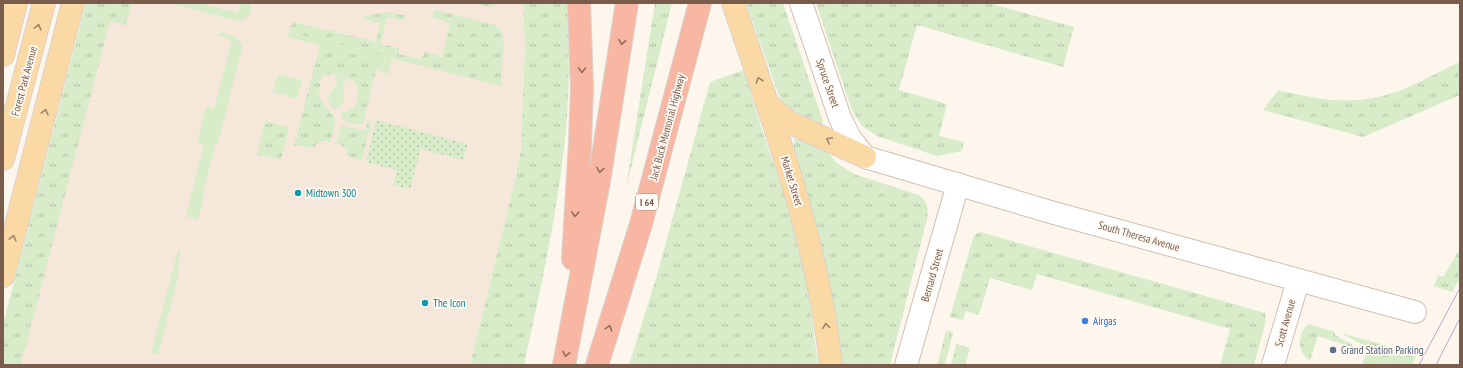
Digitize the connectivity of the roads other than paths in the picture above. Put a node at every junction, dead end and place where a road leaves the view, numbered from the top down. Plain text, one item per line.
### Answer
1 (16, 3) edge
2 (44, 3) edge
3 (73, 3) edge
4 (580, 3) edge
5 (627, 3) edge
6 (700, 3) edge
7 (733, 3) edge
8 (801, 3) edge
9 (3, 55) edge
10 (767, 104) junction
11 (864, 157) junction
12 (3, 159) edge
13 (958, 184) junction
14 (3, 276) edge
15 (1298, 281) junction
16 (1415, 312) dead end
17 (574, 315) junction
18 (564, 365) edge
19 (597, 365) edge
20 (831, 365) edge
21 (906, 365) edge
22 (1273, 365) edge

1 - 9 main road
12 -> 2 main road, Forest Park Avenue
14 -> 3 main road
4 -> 17 highway
5 -> 17 highway
19 -> 6 highway, Jack Buck Memorial Highway / I 64
10 -> 7 main road, Market Street
8 - 11 street, Spruce Street
11 -> 10 main road
20 -> 10 main road, Market Street
11 - 13 street, South Theresa Avenue
13 - 15 street, South Theresa Avenue
13 - 21 street, Bernard Street
15 - 16 street, South Theresa Avenue
15 - 22 street, Scott Avenue
17 -> 18 highway

